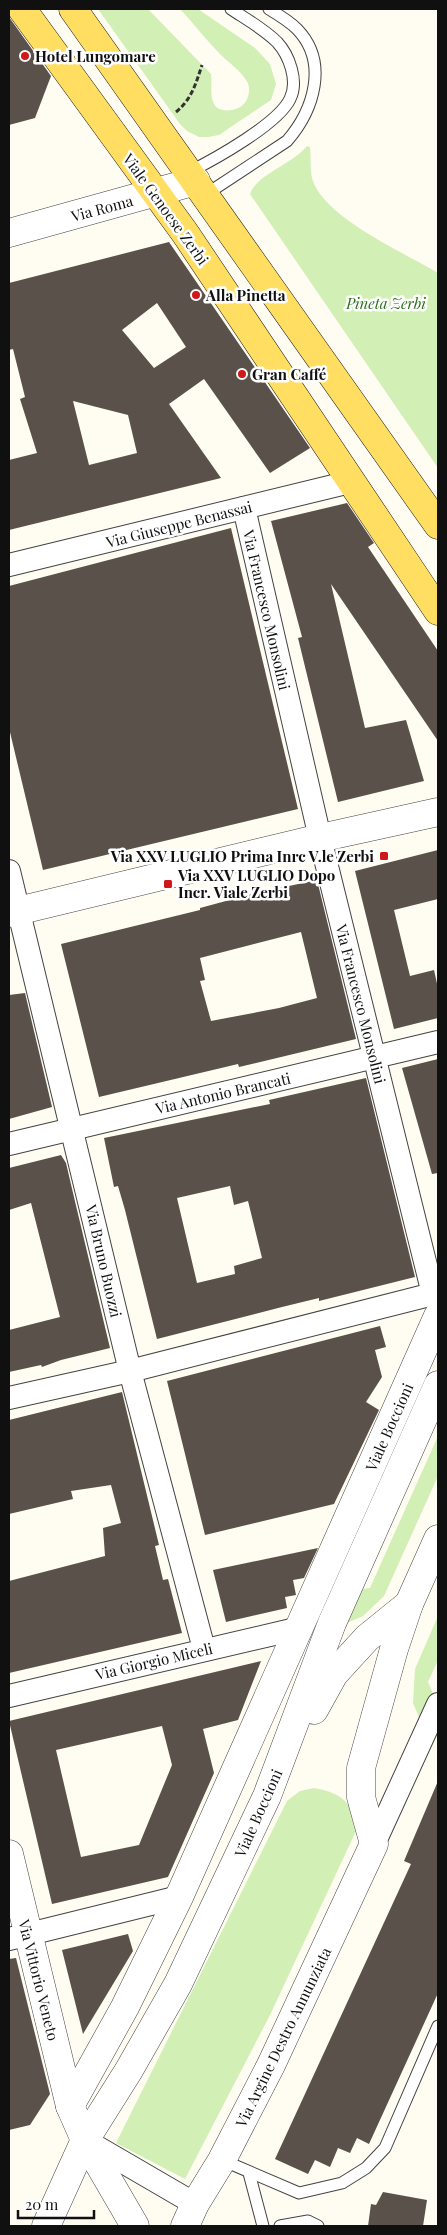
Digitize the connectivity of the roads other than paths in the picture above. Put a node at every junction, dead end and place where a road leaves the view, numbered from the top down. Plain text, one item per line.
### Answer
1 (22, 9) edge
2 (73, 9) edge
3 (231, 9) edge
4 (269, 9) edge
5 (291, 97) junction
6 (310, 103) junction
7 (197, 183) junction
8 (156, 193) junction
9 (9, 233) edge
10 (350, 482) junction
11 (244, 508) junction
12 (435, 514) edge
13 (9, 565) edge
14 (438, 611) edge
15 (438, 812) edge
16 (320, 838) junction
17 (9, 871) edge
18 (14, 912) edge
19 (438, 1042) edge
20 (374, 1058) junction
21 (73, 1128) junction
22 (9, 1144) edge
23 (436, 1302) edge
24 (130, 1371) junction
25 (438, 1385) edge
26 (9, 1398) edge
27 (438, 1539) edge
28 (409, 1604) junction
29 (300, 1628) junction
30 (204, 1649) junction
31 (9, 1696) edge
32 (438, 1704) edge
33 (268, 1796) junction
34 (374, 1844) junction
35 (9, 1854) edge
36 (179, 1897) junction
37 (18, 1936) edge
38 (438, 2026) edge
39 (70, 2106) junction
40 (85, 2140) junction
41 (222, 2160) junction
42 (249, 2173) junction
43 (190, 2215) edge
44 (46, 2226) edge
45 (135, 2226) edge
46 (263, 2226) edge
47 (280, 2226) edge
48 (318, 2226) edge

1 - 8 main road, Viale Genoese Zerbi
2 - 7 main road
3 - 5 lane
4 - 6 lane
5 - 6 lane
5 - 7 lane
6 - 7 lane
7 - 8 street, Via Roma
7 - 12 main road
8 - 9 street, Via Roma
8 - 10 main road, Viale Genoese Zerbi
10 - 11 street, Via Giuseppe Benassai
10 - 14 main road, Viale Genoese Zerbi
11 - 13 street, Via Giuseppe Benassai
11 - 16 street, Via Francesco Monsolini
15 - 16 street
16 - 18 street
16 - 20 street, Via Francesco Monsolini
17 - 18 street, Via Bruno Buozzi
18 - 21 street, Via Bruno Buozzi
19 - 20 street, Via Antonio Brancati
20 - 21 street, Via Antonio Brancati
20 - 23 street, Via Francesco Monsolini
21 - 22 street, Via Antonio Brancati
21 - 24 street, Via Bruno Buozzi
23 - 24 street
23 - 29 street, Viale Boccioni
24 - 26 street
24 - 30 street, Via Bruno Buozzi
25 - 33 street, Viale Boccioni
27 - 28 street
28 - 33 street
28 - 34 street
29 - 30 street, Via Giorgio Miceli
29 - 36 street, Viale Boccioni
30 - 31 street, Via Giorgio Miceli
32 - 34 street, Via Argine Destro Annunziata
33 - 40 street, Viale Boccioni
34 - 41 street, Via Argine Destro Annunziata
35 - 37 street, Via Vittorio Veneto
36 - 37 street
36 - 39 street, Viale Boccioni
37 - 39 street, Via Vittorio Veneto
38 - 42 lane
39 - 40 street, Via Vittorio Veneto
40 - 43 street
40 - 44 street, Viale Boccioni
40 - 45 street, Via Vittorio Veneto
41 - 42 lane
41 - 43 street, Via Argine Destro Annunziata
42 - 46 lane
47 - 48 lane

